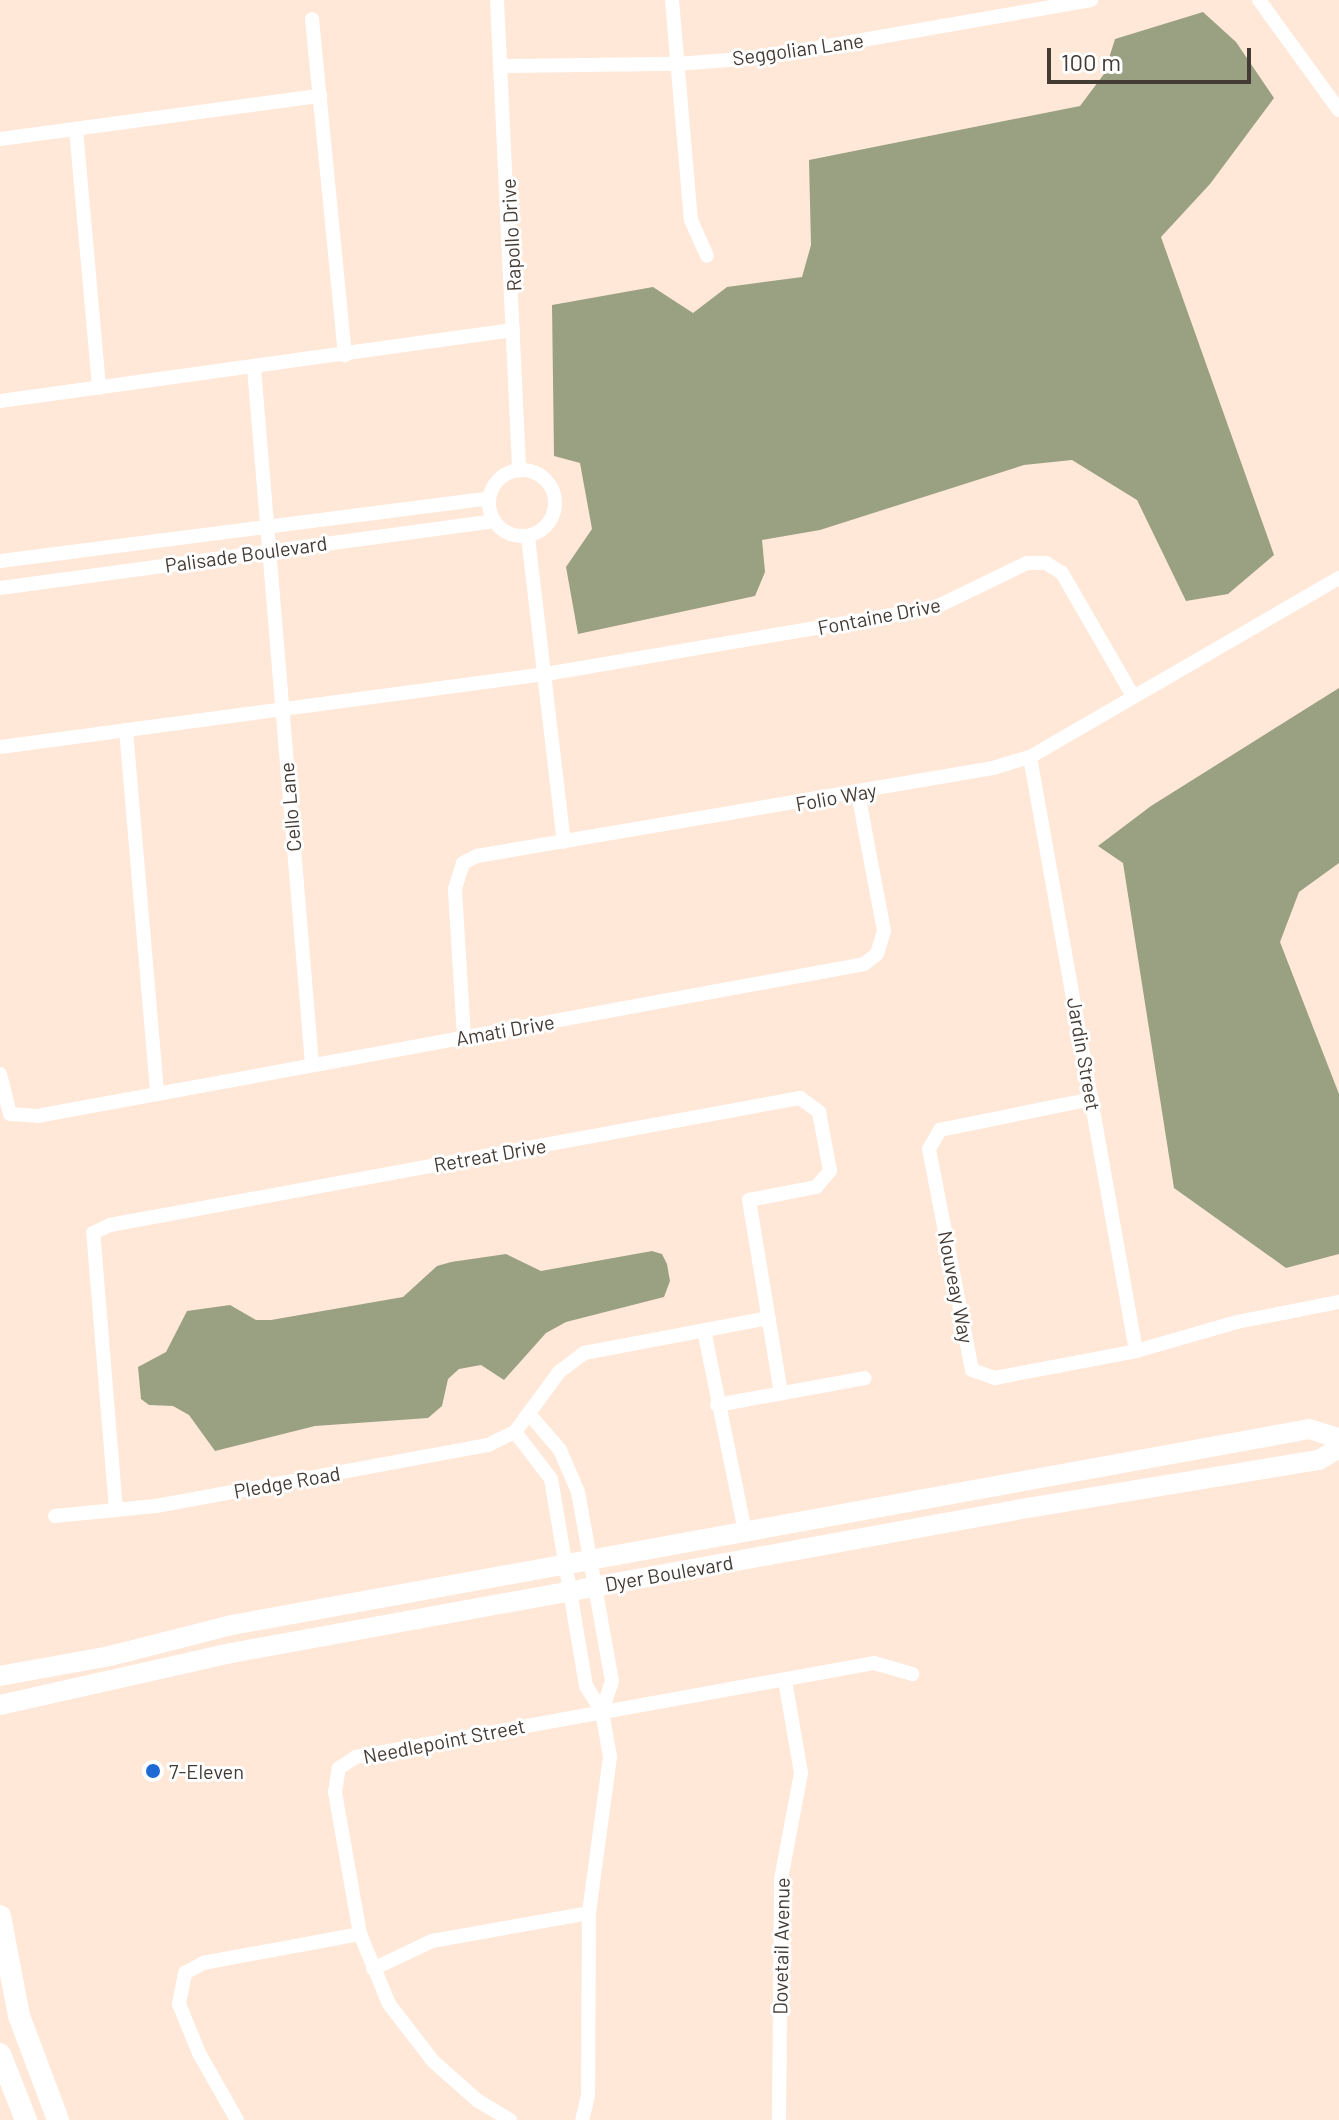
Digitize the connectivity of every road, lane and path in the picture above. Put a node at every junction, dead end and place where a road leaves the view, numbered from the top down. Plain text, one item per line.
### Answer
1 (497, 0) edge
2 (672, 0) edge
3 (1091, 0) edge
4 (1259, 0) edge
5 (312, 19) dead end
6 (677, 64) junction
7 (502, 66) junction
8 (320, 96) junction
9 (1339, 110) edge
10 (76, 129) junction
11 (0, 139) edge
12 (707, 256) dead end
13 (513, 330) junction
14 (345, 355) junction
15 (254, 368) junction
16 (99, 388) junction
17 (0, 401) edge
18 (519, 470) junction
19 (489, 498) junction
20 (493, 521) junction
21 (268, 527) junction
22 (528, 537) junction
23 (270, 549) junction
24 (0, 561) edge
25 (1339, 578) edge
26 (0, 588) edge
27 (546, 674) junction
28 (1133, 696) junction
29 (281, 709) junction
30 (126, 730) junction
31 (0, 747) edge
32 (1030, 757) junction
33 (858, 794) junction
34 (564, 842) junction
35 (464, 1037) junction
36 (312, 1065) junction
37 (0, 1074) edge
38 (157, 1094) junction
39 (1092, 1099) junction
40 (1339, 1302) edge
41 (769, 1318) junction
42 (704, 1330) junction
43 (1136, 1351) junction
44 (865, 1378) dead end
45 (781, 1393) junction
46 (717, 1405) junction
47 (530, 1415) junction
48 (515, 1432) junction
49 (1339, 1438) edge
50 (1339, 1448) edge
51 (116, 1510) junction
52 (55, 1516) dead end
53 (745, 1532) junction
54 (591, 1561) junction
55 (567, 1565) junction
56 (595, 1586) junction
57 (570, 1591) junction
58 (912, 1674) dead end
59 (0, 1676) edge
60 (785, 1680) junction
61 (0, 1705) edge
62 (602, 1712) junction
63 (589, 1913) junction
64 (0, 1916) edge
65 (360, 1934) junction
66 (373, 1969) junction
67 (0, 2054) edge
68 (26, 2120) edge
69 (58, 2120) edge
70 (237, 2120) edge
71 (510, 2120) edge
72 (582, 2120) edge
73 (779, 2120) edge

1 - 7 street, Rapollo Drive
2 - 6 street
3 - 6 street, Seggolian Lane
4 - 9 street
5 - 8 street
6 - 7 street, Seggolian Lane
6 - 12 street
7 - 13 street, Rapollo Drive
8 - 10 street
8 - 14 street
10 - 11 street
10 - 16 street
13 - 14 street
13 - 18 street, Rapollo Drive
14 - 15 street
15 - 16 street
15 - 21 street, Cello Lane
16 - 17 street
18 - 19 street
18 - 22 street
19 - 20 street
19 - 21 street, Palisade Boulevard
20 - 22 street
20 - 23 street, Palisade Boulevard
21 - 23 street, Cello Lane
21 - 24 street, Palisade Boulevard
22 - 27 street
23 - 26 street, Palisade Boulevard
23 - 29 street, Cello Lane
25 - 28 street, Folio Way
27 - 28 street, Fontaine Drive
27 - 29 street
27 - 34 street
28 - 32 street, Folio Way
29 - 30 street
29 - 36 street, Cello Lane
30 - 31 street
30 - 38 street
32 - 33 street, Folio Way
32 - 39 street, Jardin Street
33 - 34 street, Folio Way
33 - 35 street, Amati Drive
34 - 35 street, Folio Way
35 - 36 street, Amati Drive
36 - 38 street, Amati Drive
37 - 38 street, Amati Drive
39 - 43 street, Jardin Street
39 - 43 street, Nouveay Way
40 - 43 street, Nouveay Way
41 - 42 street, Pledge Road
41 - 45 street, Retreat Drive
41 - 51 street, Retreat Drive
42 - 46 street
42 - 47 street, Pledge Road
44 - 45 street
45 - 46 street
46 - 53 street
47 - 48 street, Pledge Road
47 - 54 street
48 - 51 street, Pledge Road
48 - 55 street
49 - 53 main road, Dyer Boulevard
50 - 56 main road, Dyer Boulevard
51 - 52 street, Pledge Road
53 - 54 main road, Dyer Boulevard
54 - 55 main road, Dyer Boulevard
54 - 56 street
55 - 57 street
55 - 59 main road, Dyer Boulevard
56 - 57 main road, Dyer Boulevard
56 - 62 street
57 - 61 main road, Dyer Boulevard
57 - 62 street
58 - 60 street, Needlepoint Street
60 - 62 street, Needlepoint Street
60 - 73 street, Dovetail Avenue
62 - 63 street
62 - 65 street, Needlepoint Street
63 - 66 street
63 - 72 street
64 - 69 main road
65 - 66 street, Needlepoint Street
65 - 70 street
66 - 71 street, Needlepoint Street
67 - 68 main road

